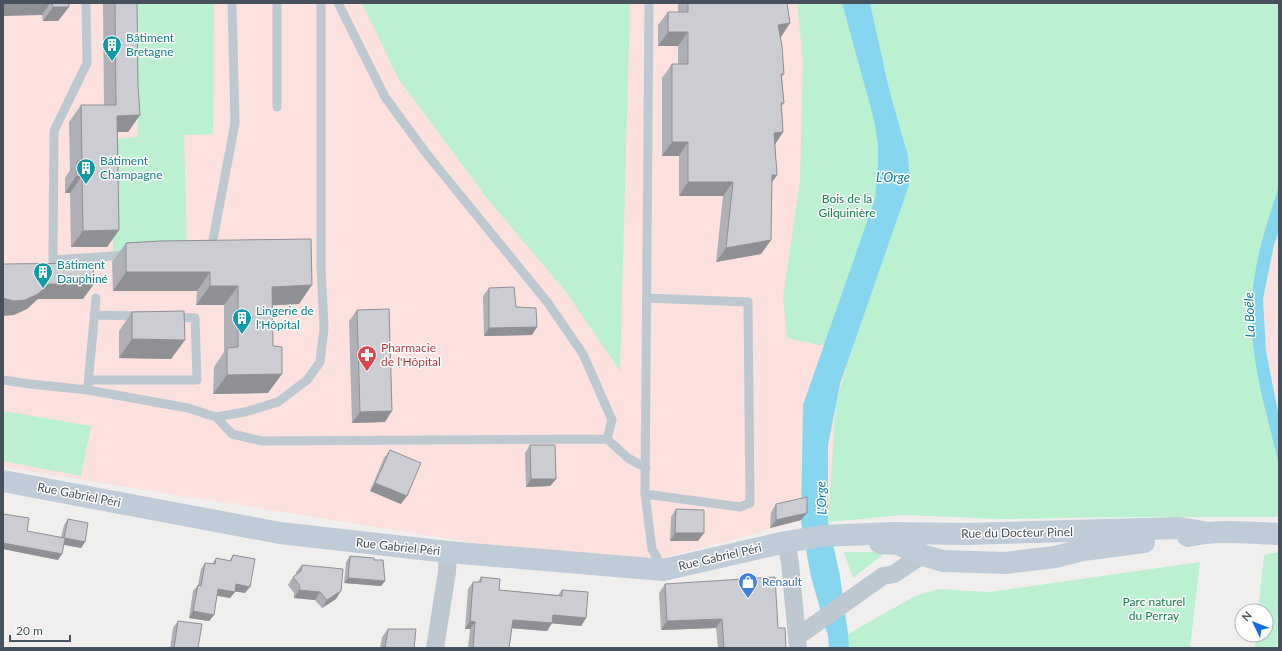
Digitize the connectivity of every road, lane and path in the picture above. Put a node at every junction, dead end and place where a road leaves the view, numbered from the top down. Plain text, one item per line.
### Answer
1 (86, 3) edge
2 (232, 3) edge
3 (276, 3) edge
4 (321, 3) edge
5 (338, 3) edge
6 (649, 3) edge
7 (278, 107) dead end
8 (203, 251) edge
9 (140, 255) edge
10 (96, 298) dead end
11 (647, 298) junction
12 (94, 315) junction
13 (148, 316) edge
14 (164, 317) edge
15 (3, 380) edge
16 (88, 380) junction
17 (88, 390) junction
18 (216, 416) junction
19 (607, 439) junction
20 (646, 468) junction
21 (3, 481) edge
22 (646, 494) junction
23 (1203, 532) junction
24 (937, 534) junction
25 (1277, 534) edge
26 (839, 535) junction
27 (791, 541) junction
28 (448, 552) junction
29 (918, 553) junction
30 (663, 570) junction
31 (800, 638) edge
32 (435, 648) edge

1 - 9 lane
2 - 8 lane
3 - 7 lane
4 - 18 lane
5 - 19 lane
6 - 11 lane
10 - 12 lane
11 - 20 lane
11 - 22 lane
12 - 13 lane
12 - 16 lane
14 - 16 lane
15 - 17 lane
16 - 17 lane
17 - 18 lane
18 - 19 lane
19 - 20 lane
20 - 22 lane
21 - 28 main road, Rue Gabriel Péri
22 - 30 lane
23 - 24 main road, Rue du Docteur Pinel
23 - 25 main road, Rue du Docteur Pinel
23 - 29 main road, Rue du Docteur Pinel
24 - 26 main road, Rue du Docteur Pinel
24 - 29 street
26 - 27 main road, Rue Gabriel Péri
26 - 29 main road, Rue du Docteur Pinel
27 - 30 main road, Rue Gabriel Péri
27 - 31 street
28 - 30 main road, Rue Gabriel Péri
28 - 32 street
29 - 31 street

